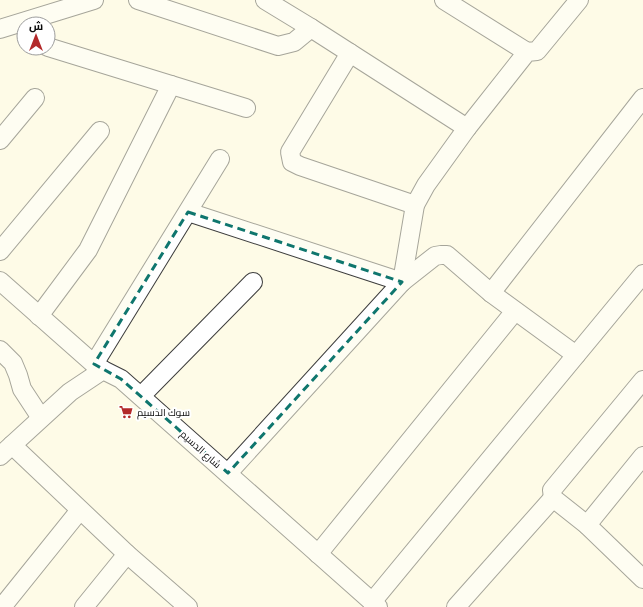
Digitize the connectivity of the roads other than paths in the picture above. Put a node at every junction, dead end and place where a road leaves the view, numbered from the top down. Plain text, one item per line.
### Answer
1 (94, 0) edge
2 (138, 0) edge
3 (265, 0) edge
4 (444, 0) edge
5 (579, 0) edge
6 (311, 28) junction
7 (11, 30) edge
8 (56, 49) edge
9 (527, 52) junction
10 (350, 53) junction
11 (171, 85) junction
12 (35, 98) dead end
13 (643, 98) edge
14 (246, 108) dead end
15 (467, 128) junction
16 (100, 131) dead end
17 (0, 140) edge
18 (220, 159) dead end
19 (415, 205) junction
20 (188, 212) junction
21 (0, 251) edge
22 (643, 274) edge
23 (0, 281) edge
24 (253, 282) dead end
25 (402, 282) junction
26 (491, 293) junction
27 (515, 311) junction
28 (39, 316) junction
29 (0, 350) edge
30 (576, 355) junction
31 (99, 367) junction
32 (643, 380) edge
33 (141, 396) junction
34 (41, 418) junction
35 (6, 451) edge
36 (643, 456) edge
37 (228, 474) junction
38 (553, 498) junction
39 (80, 510) junction
40 (587, 525) junction
41 (127, 554) junction
42 (318, 554) junction
43 (643, 578) edge
44 (375, 604) edge
45 (2, 607) edge
46 (84, 607) edge
47 (188, 607) edge
48 (456, 607) edge

1 - 7 street
2 - 6 street
3 - 6 street
4 - 9 street
5 - 9 street
6 - 10 street
8 - 11 street
9 - 15 street
10 - 15 street
10 - 19 street
11 - 14 street
11 - 28 street
12 - 17 street
13 - 26 street
15 - 19 street
16 - 21 street
18 - 20 street
19 - 25 street
20 - 25 street
20 - 31 street
22 - 30 street
23 - 28 street, شارع الدسيم
24 - 33 street
25 - 26 street
25 - 37 street
26 - 27 street
27 - 30 street
27 - 42 street
28 - 31 street, شارع الدسيم
29 - 34 street
30 - 44 street
31 - 33 street, شارع الدسيم
31 - 34 street
32 - 38 street
33 - 37 street, شارع الدسيم
34 - 35 street
35 - 39 street
36 - 40 street
37 - 42 street, شارع الدسيم
38 - 40 street
38 - 48 street
39 - 41 street
39 - 45 street
40 - 43 street
41 - 46 street
41 - 47 street
42 - 44 street, شارع الدسيم

